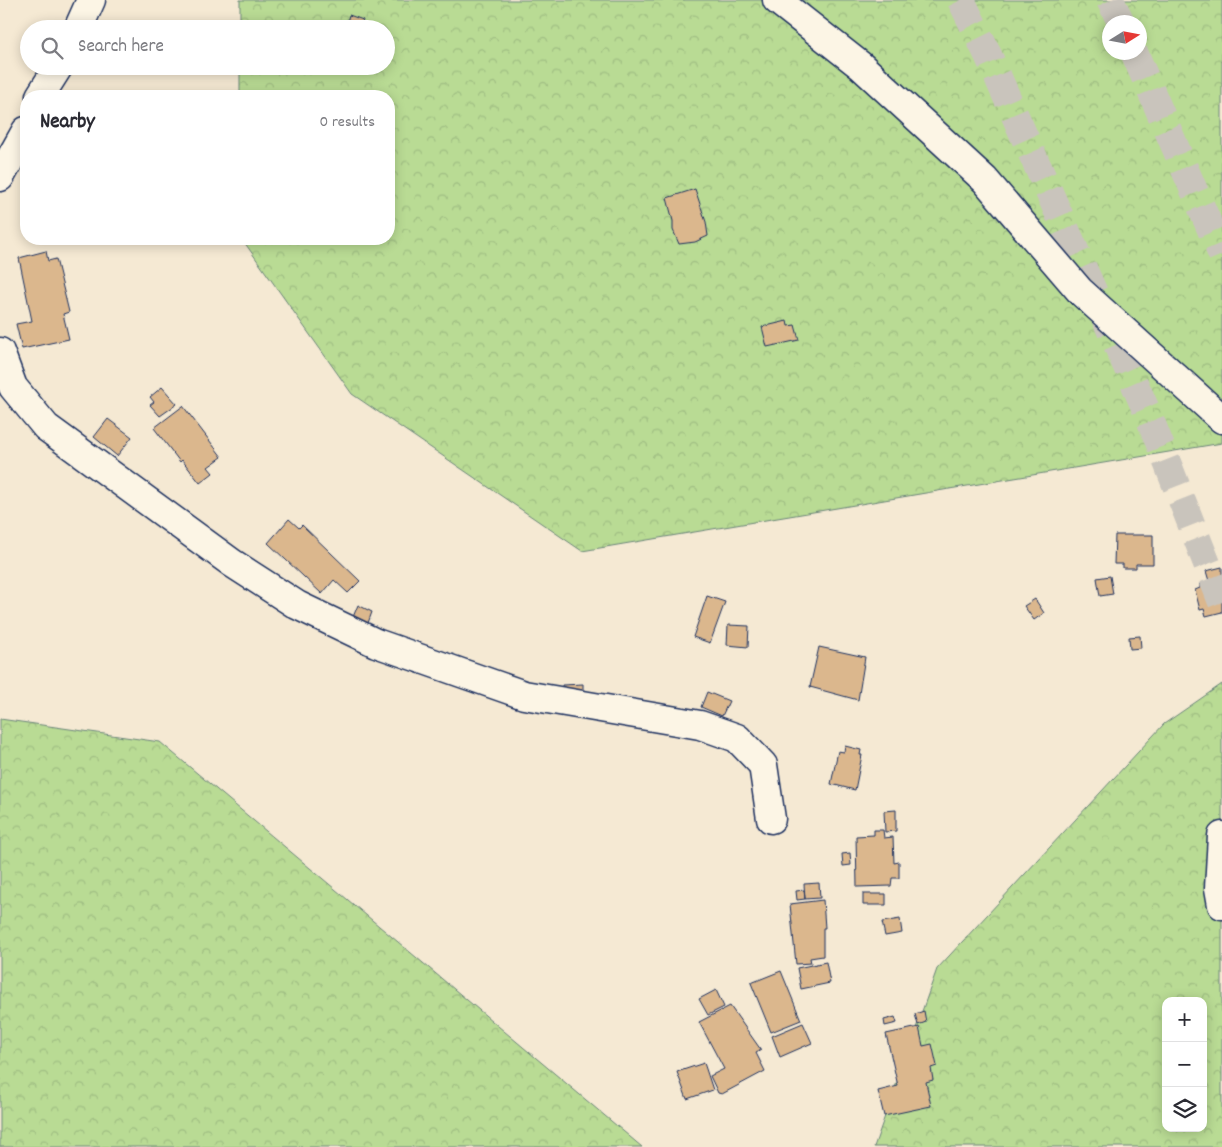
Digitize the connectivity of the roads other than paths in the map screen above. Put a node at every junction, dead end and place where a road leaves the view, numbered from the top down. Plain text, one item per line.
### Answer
1 (91, 0) edge
2 (777, 0) edge
3 (82, 20) edge
4 (53, 75) edge
5 (44, 90) edge
6 (20, 141) edge
7 (0, 176) edge
8 (0, 352) edge
9 (1222, 419) edge
10 (771, 819) dead end
11 (1222, 836) edge
12 (1222, 905) edge

1 - 3 street
2 - 9 street
4 - 5 street
6 - 7 street
8 - 10 street
11 - 12 street

